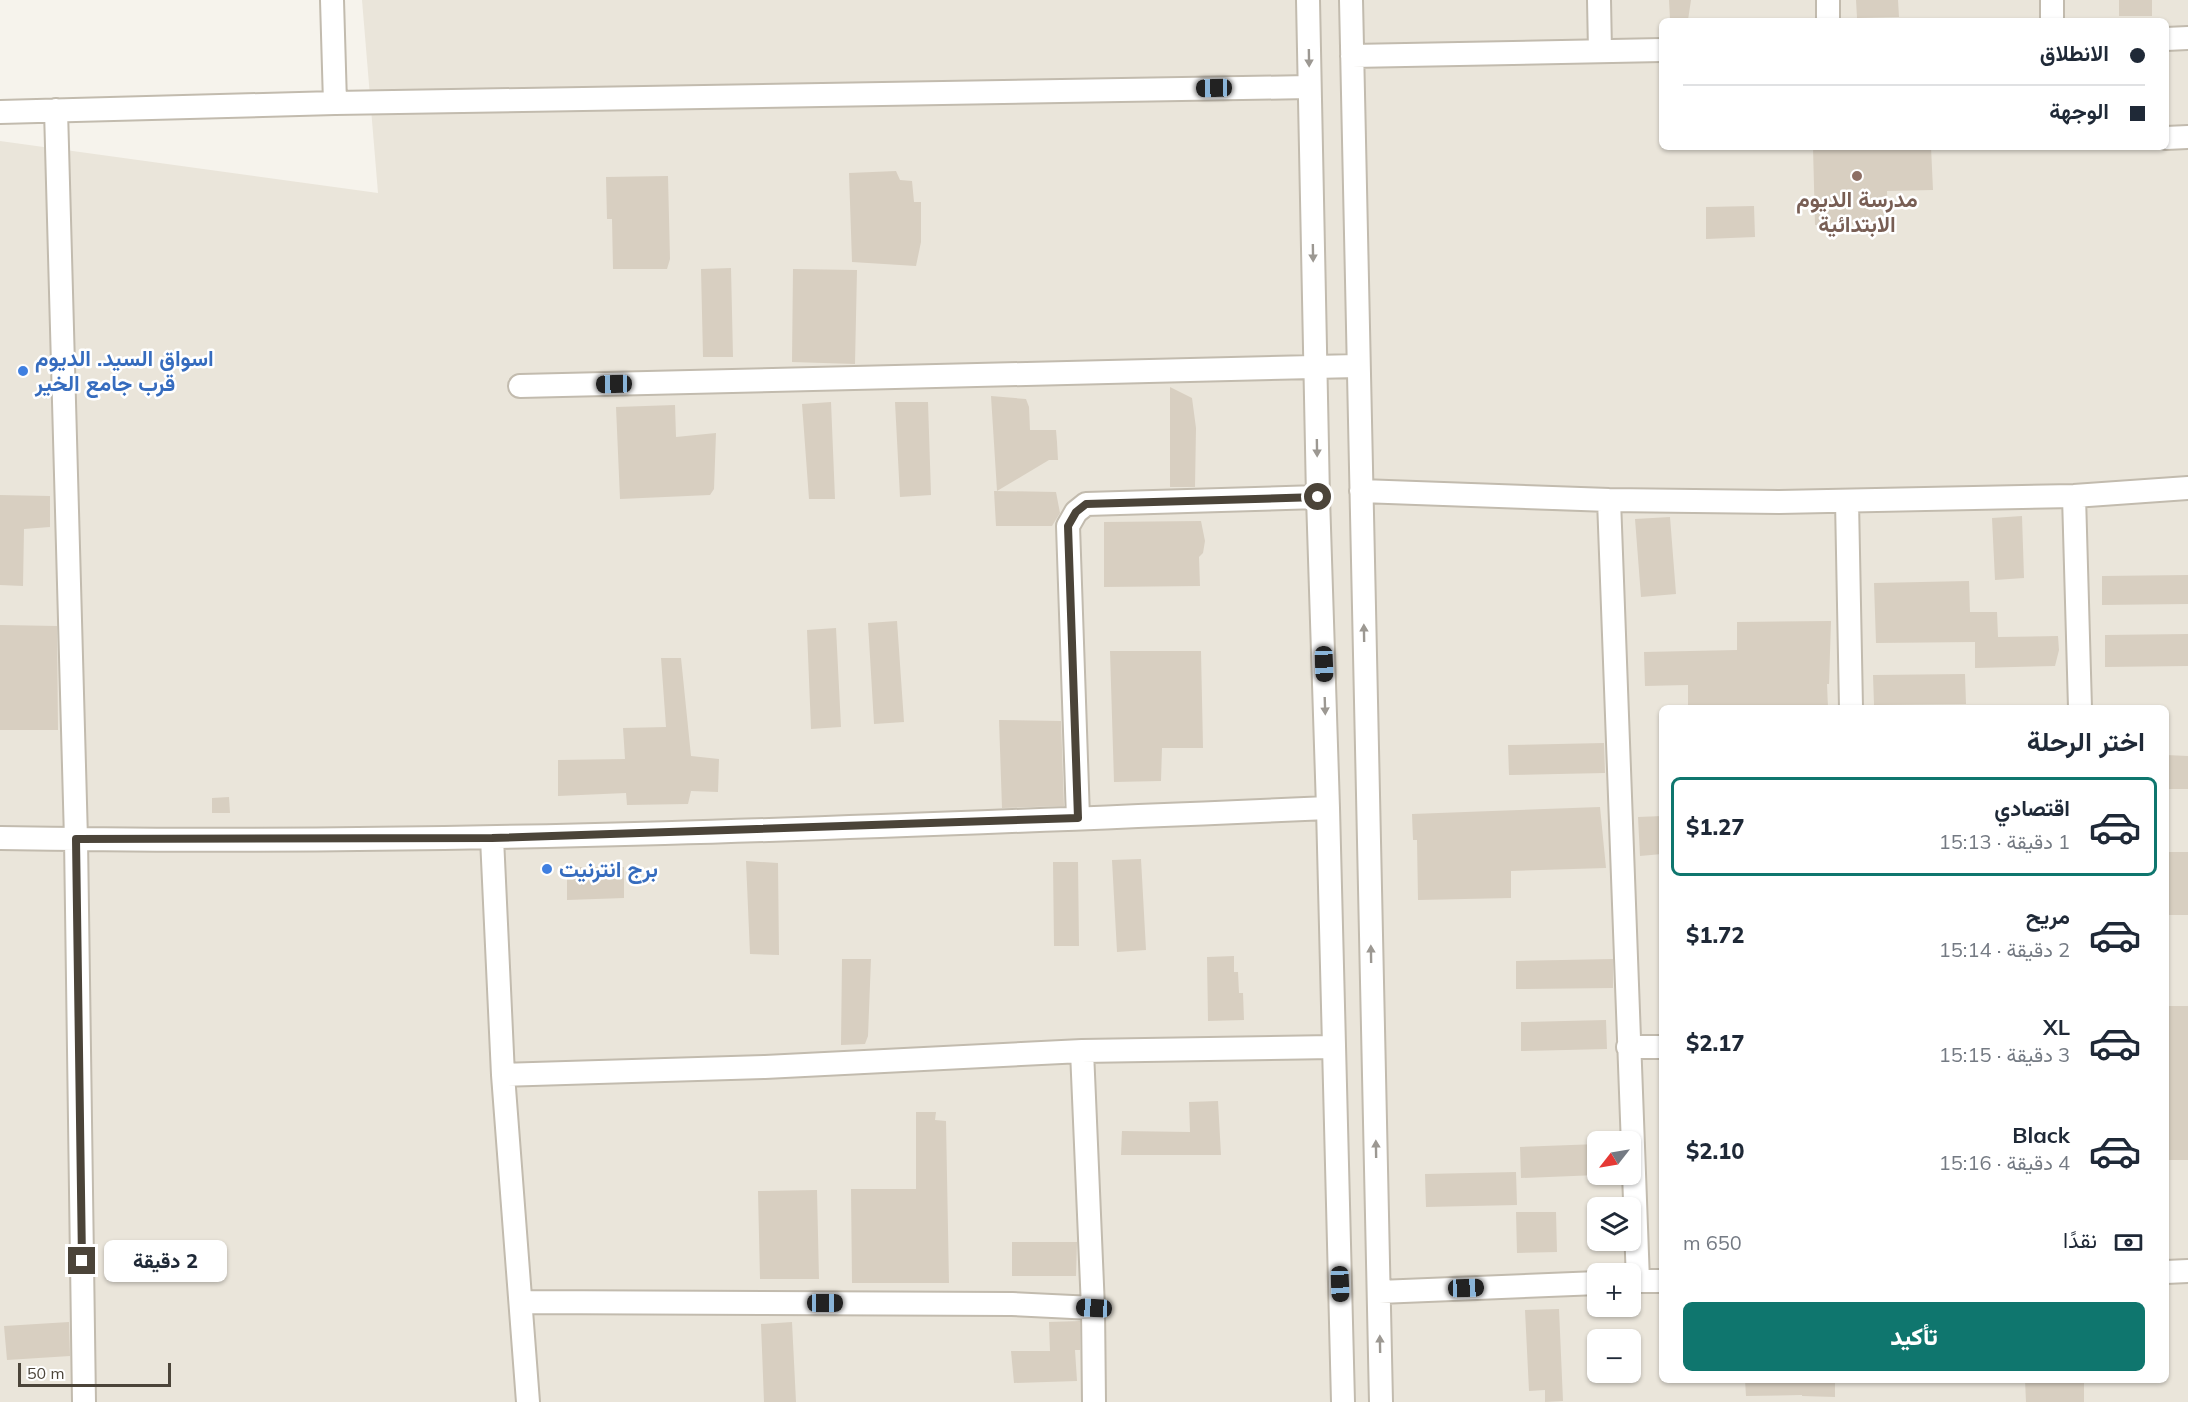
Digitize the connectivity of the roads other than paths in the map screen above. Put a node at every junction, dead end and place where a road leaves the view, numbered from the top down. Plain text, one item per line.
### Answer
1 (332, 0) edge
2 (1308, 0) edge
3 (1351, 0) edge
4 (1599, 0) edge
5 (1828, 0) edge
6 (2052, 0) edge
7 (1828, 18) edge
8 (2052, 18) edge
9 (2188, 38) edge
10 (2169, 39) edge
11 (1659, 50) edge
12 (1600, 51) junction
13 (1352, 56) junction
14 (1309, 87) junction
15 (334, 103) junction
16 (56, 110) junction
17 (0, 112) edge
18 (2188, 137) edge
19 (2169, 138) edge
20 (1316, 366) junction
21 (1357, 366) junction
22 (520, 386) dead end
23 (2188, 489) edge
24 (1361, 491) junction
25 (2074, 496) junction
26 (1318, 497) junction
27 (1609, 500) junction
28 (1847, 501) junction
29 (1851, 705) edge
30 (2080, 705) edge
31 (1328, 808) junction
32 (1078, 818) junction
33 (0, 838) edge
34 (492, 838) junction
35 (76, 839) junction
36 (1333, 1047) junction
37 (1628, 1047) junction
38 (1659, 1047) edge
39 (1082, 1051) junction
40 (503, 1075) junction
41 (1634, 1263) edge
42 (2188, 1271) edge
43 (2169, 1272) edge
44 (1641, 1281) edge
45 (1659, 1281) edge
46 (1587, 1283) edge
47 (1379, 1292) junction
48 (520, 1302) junction
49 (1094, 1308) junction
50 (84, 1402) edge
51 (528, 1402) edge
52 (1094, 1402) edge
53 (1343, 1402) edge
54 (1381, 1402) edge

1 - 15 street
2 -> 14 street
3 - 13 street
4 - 12 street
5 - 7 street
6 - 8 street
9 - 10 street
11 - 12 street
12 - 13 street
13 - 21 street
14 - 15 street
14 -> 20 street
15 - 16 street
16 - 17 street
16 - 35 street
18 - 19 street
20 - 21 street
20 - 22 street
20 -> 26 street
21 - 24 street
23 - 25 street
24 - 27 street
47 -> 24 street
25 - 28 street
25 - 30 street
26 -> 31 street
26 - 32 street
27 - 28 street
27 - 37 street
28 - 29 street
31 - 32 street
31 - 36 street
32 - 34 street
33 - 35 street
34 - 35 street
34 - 40 street
35 - 50 street
36 - 39 street
36 - 53 street
37 - 38 street
37 - 41 street
39 - 40 street
39 - 49 street
40 - 48 street
42 - 43 street
44 - 45 street
46 - 47 street
54 -> 47 street
48 - 49 street
48 - 51 street
49 - 52 street

